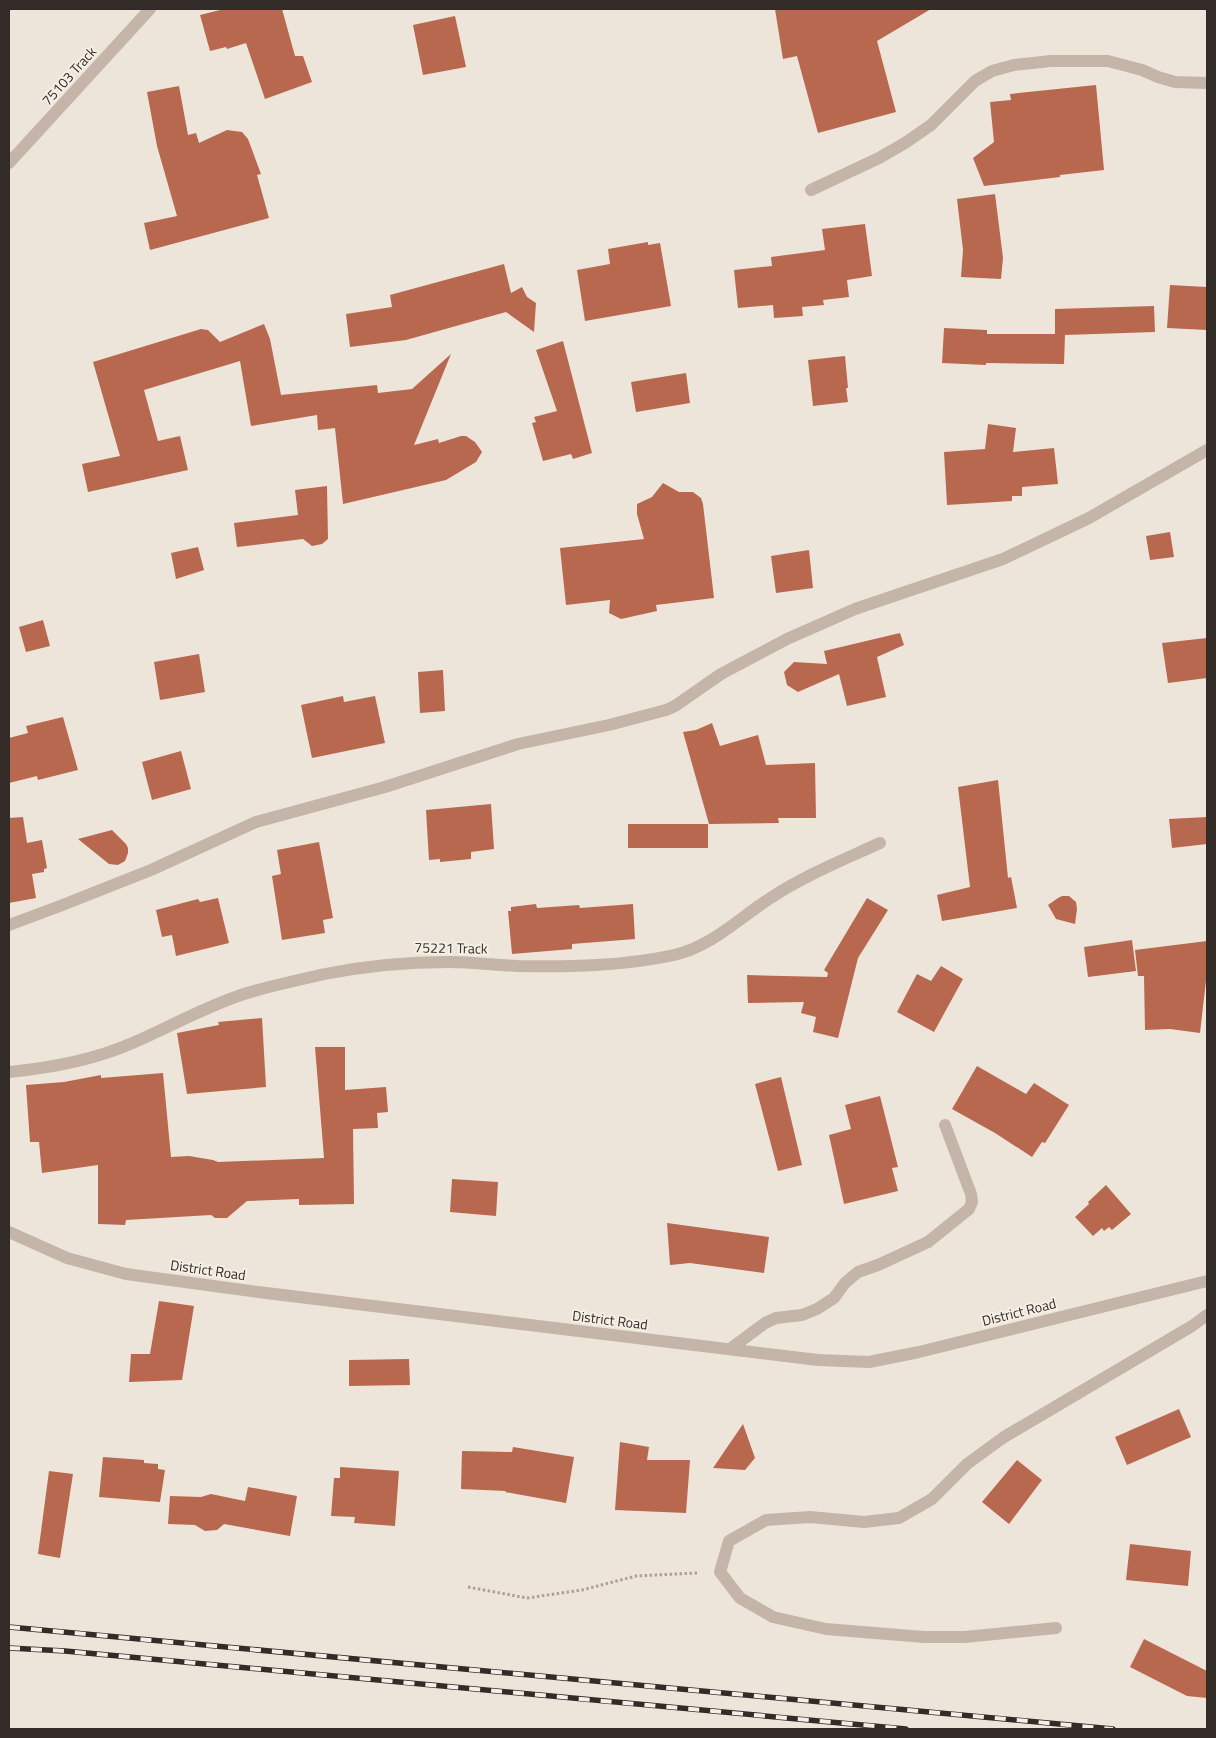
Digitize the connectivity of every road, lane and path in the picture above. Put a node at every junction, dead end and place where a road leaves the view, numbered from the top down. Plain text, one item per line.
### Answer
1 (150, 9) edge
2 (1207, 83) edge
3 (9, 163) edge
4 (811, 190) dead end
5 (1207, 450) edge
6 (880, 843) dead end
7 (9, 925) edge
8 (9, 1072) edge
9 (945, 1125) dead end
10 (9, 1232) edge
11 (1207, 1281) edge
12 (1207, 1315) edge
13 (730, 1349) junction
14 (720, 1572) junction
15 (468, 1587) dead end
16 (1056, 1628) dead end

1 - 3 street, 75103 Track
2 - 4 street
5 - 7 street
6 - 8 street, 75221 Track
9 - 13 street
10 - 13 street, District Road
11 - 13 street, District Road
12 - 14 street
14 - 15 path
14 - 16 street

